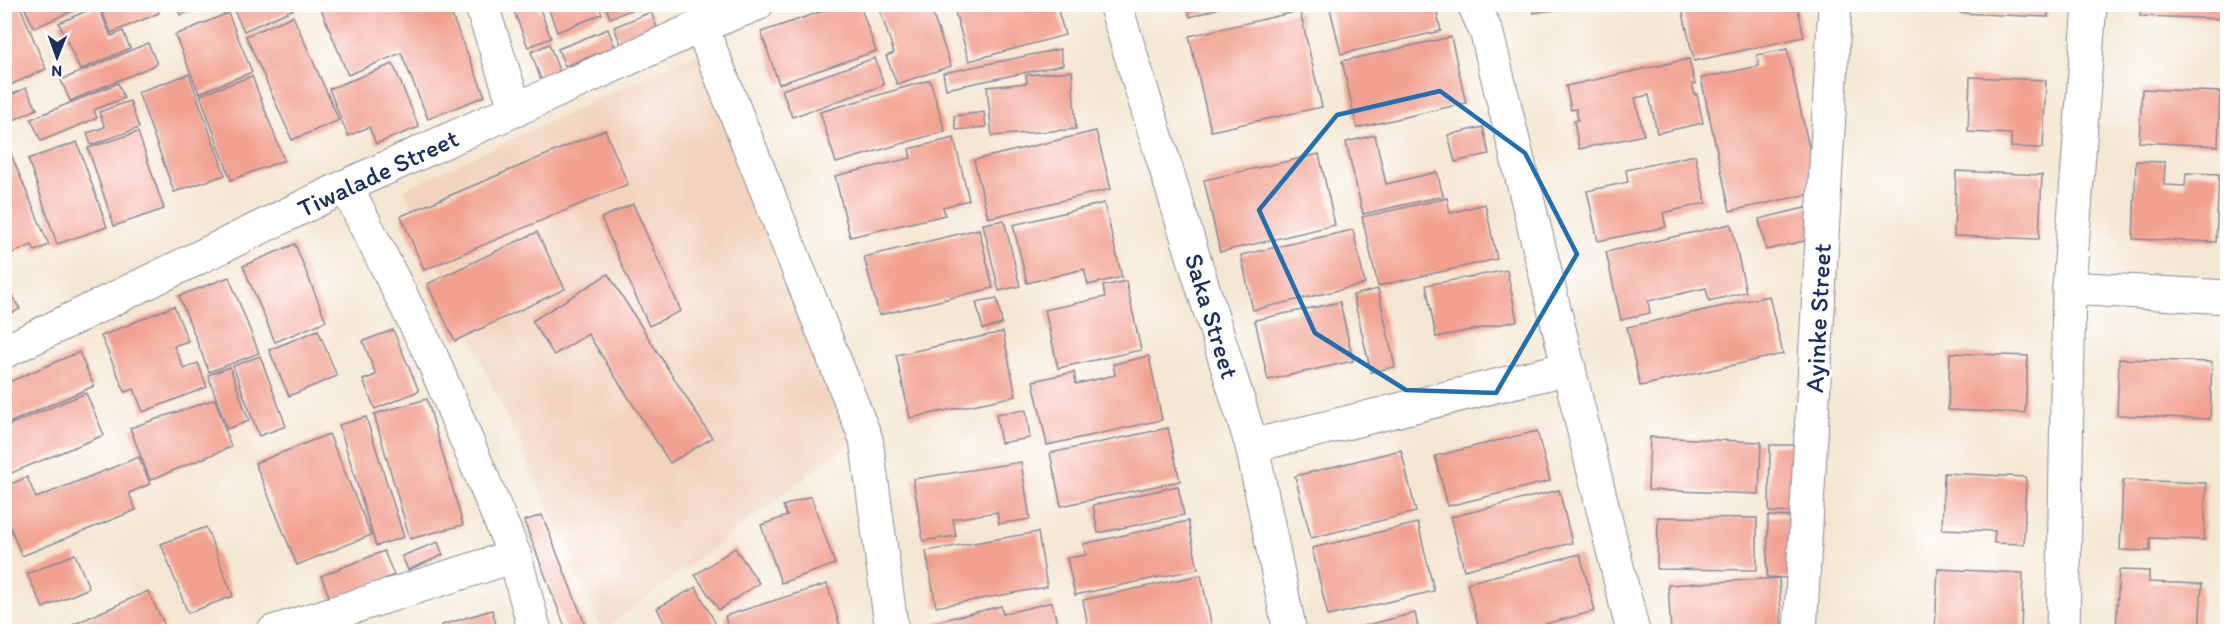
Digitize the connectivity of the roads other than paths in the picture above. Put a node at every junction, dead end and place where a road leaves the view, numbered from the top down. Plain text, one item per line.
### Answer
1 (481, 4) edge
2 (757, 4) edge
3 (1115, 4) edge
4 (1474, 4) edge
5 (1835, 4) edge
6 (2090, 4) edge
7 (700, 26) junction
8 (516, 110) junction
9 (346, 186) junction
10 (2069, 288) junction
11 (2228, 297) edge
12 (4, 352) edge
13 (1569, 368) junction
14 (1252, 446) junction
15 (515, 556) junction
16 (273, 632) edge
17 (535, 632) edge
18 (892, 632) edge
19 (1290, 632) edge
20 (1633, 632) edge
21 (1800, 632) edge
22 (2063, 632) edge

1 - 8 street
2 - 7 street, Tiwalade Street
3 - 14 street, Saka Street
4 - 13 street
5 - 21 street, Ayinke Street
6 - 10 street
7 - 8 street, Tiwalade Street
7 - 18 street
8 - 9 street, Tiwalade Street
9 - 12 street, Tiwalade Street
9 - 15 street
10 - 11 street
10 - 22 street
13 - 14 street
13 - 20 street
14 - 19 street, Saka Street
15 - 16 street
15 - 17 street

